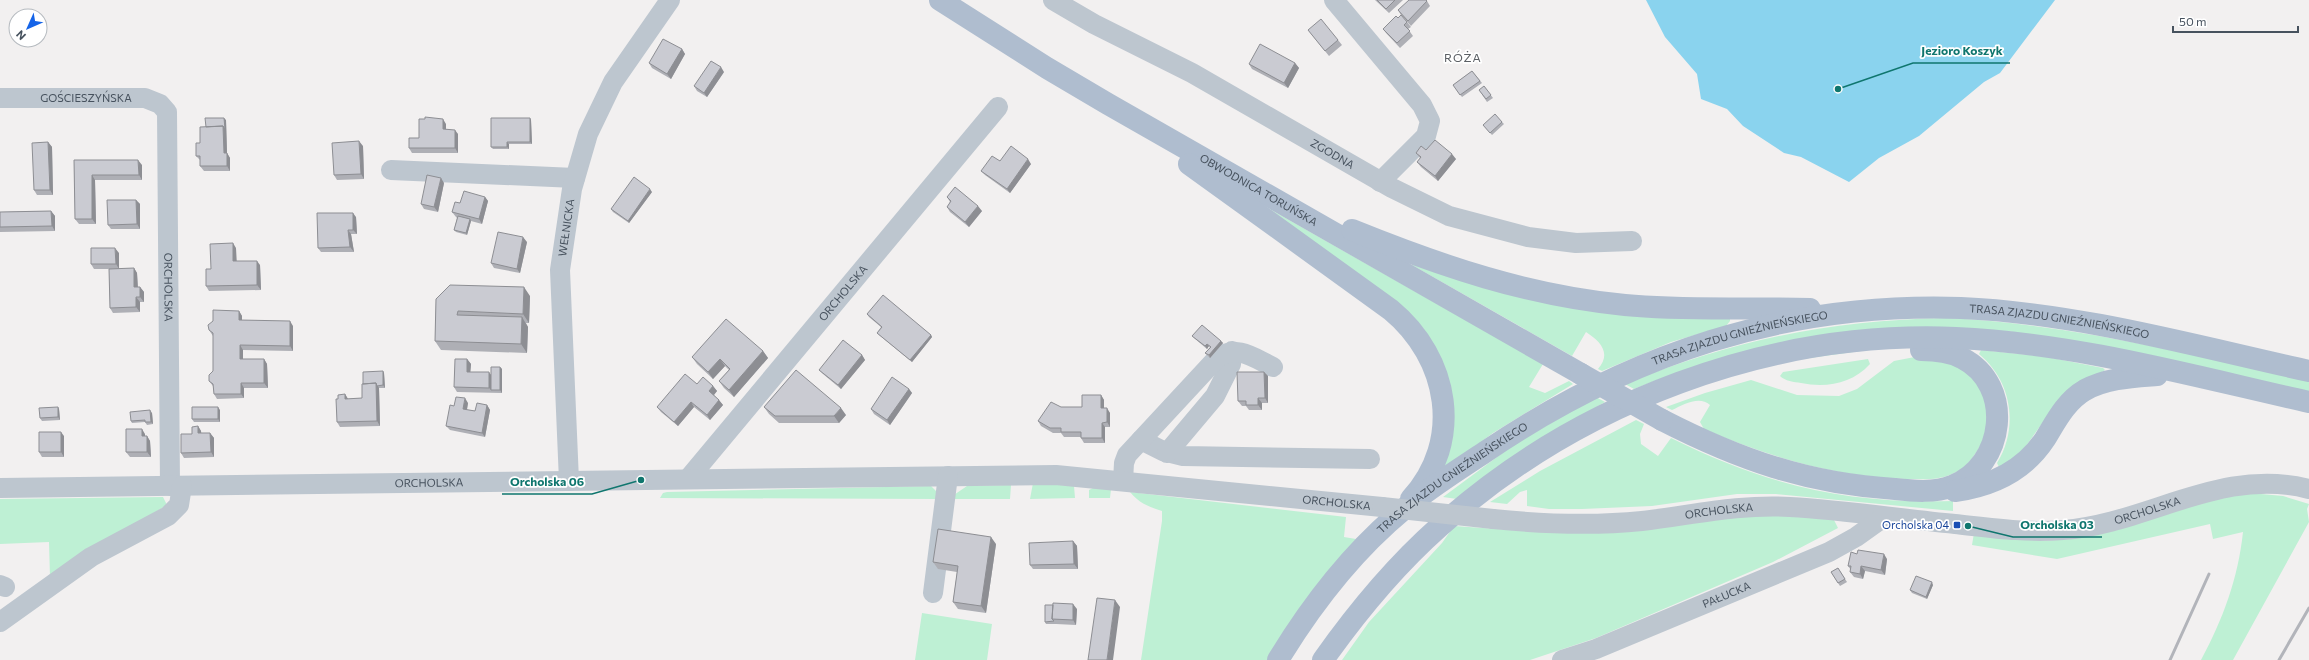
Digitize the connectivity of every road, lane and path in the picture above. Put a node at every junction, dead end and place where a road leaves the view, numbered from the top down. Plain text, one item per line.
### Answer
1 (670, 0) edge
2 (940, 0) edge
3 (1053, 0) edge
4 (1334, 0) edge
5 (0, 98) edge
6 (1108, 104) junction
7 (998, 107) dead end
8 (167, 112) joint
9 (391, 170) dead end
10 (1233, 176) junction
11 (575, 178) junction
12 (1380, 182) junction
13 (1632, 241) dead end
14 (1868, 311) junction
15 (1821, 347) junction
16 (1232, 351) junction
17 (1273, 367) dead end
18 (2309, 372) edge
19 (2181, 373) junction
20 (2309, 402) edge
21 (1141, 440) junction
22 (1167, 453) junction
23 (1370, 459) dead end
24 (948, 476) junction
25 (688, 479) junction
26 (570, 481) junction
27 (1123, 481) junction
28 (176, 486) junction
29 (0, 488) edge
30 (2309, 489) edge
31 (1932, 490) junction
32 (1387, 513) junction
33 (1884, 517) junction
34 (933, 593) dead end
35 (0, 622) edge
36 (1278, 660) edge
37 (1323, 660) edge
38 (1562, 660) edge

1 - 11 street, WEŁNICKA
2 - 6 main road, OBWODNICA TORUŃSKA
3 - 12 street, ZGODNA
4 - 12 street
5 - 8 street, GOŚCIESZYŃSKA
6 - 10 main road, OBWODNICA TORUŃSKA
6 - 32 main road
7 - 25 street, ORCHOLSKA
8 - 28 street, ORCHOLSKA
9 - 11 street
10 - 14 main road
10 - 31 main road, OBWODNICA TORUŃSKA, bridge
11 - 26 street, WEŁNICKA
12 - 13 street, ZGODNA
14 - 18 main road, TRASA ZJAZDU GNIEŹNIEŃSKIEGO
14 - 32 main road, TRASA ZJAZDU GNIEŹNIEŃSKIEGO
15 - 19 main road
15 - 31 main road
15 - 37 main road
16 - 17 street
16 - 21 street
16 - 22 street
19 - 20 main road
19 - 31 main road, OBWODNICA TORUŃSKA
21 - 22 street
21 - 27 street
22 - 23 street
24 - 25 street, ORCHOLSKA
24 - 27 street, ORCHOLSKA
24 - 34 street
25 - 26 street, ORCHOLSKA
26 - 28 street, ORCHOLSKA
27 - 32 street, ORCHOLSKA
28 - 29 street, ORCHOLSKA
28 - 35 street
30 - 33 street, ORCHOLSKA
32 - 33 street, ORCHOLSKA, bridge
32 - 36 main road, TRASA ZJAZDU GNIEŹNIEŃSKIEGO
33 - 38 street, PAŁUCKA

